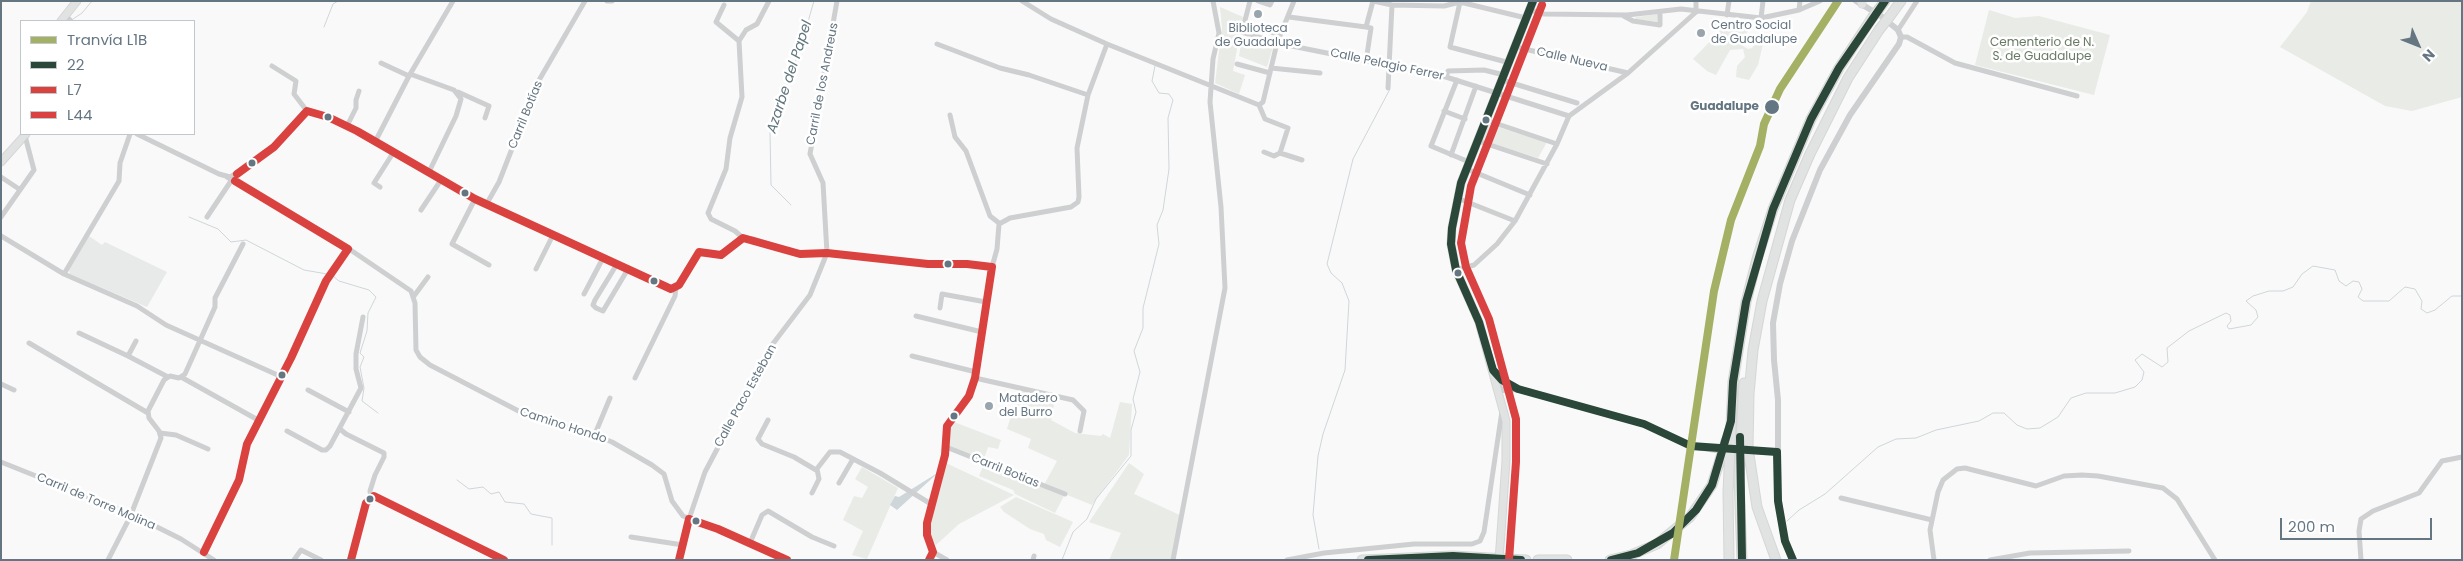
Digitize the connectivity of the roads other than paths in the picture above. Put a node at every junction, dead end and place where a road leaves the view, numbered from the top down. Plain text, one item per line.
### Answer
1 (77, 1) edge
2 (453, 1) edge
3 (585, 1) edge
4 (607, 1) edge
5 (612, 1) edge
6 (769, 1) edge
7 (837, 1) edge
8 (1022, 1) edge
9 (1213, 1) edge
10 (1250, 1) edge
11 (1258, 1) edge
12 (1294, 1) edge
13 (1373, 1) edge
14 (1533, 1) edge
15 (1696, 1) edge
16 (1728, 1) edge
17 (1763, 1) edge
18 (1800, 1) edge
19 (1820, 1) edge
20 (1901, 1) edge
21 (1917, 1) edge
22 (1460, 2) edge
23 (1860, 2) edge
24 (1271, 3) edge
25 (1394, 3) edge
26 (1413, 3) edge
27 (724, 4) dead end
28 (1882, 5) edge
29 (1530, 10) junction
30 (1799, 10) junction
31 (1660, 12) junction
32 (1696, 12) junction
33 (1622, 15) junction
34 (1727, 15) junction
35 (1289, 17) junction
36 (1526, 18) junction
37 (1761, 18) junction
38 (66, 19) edge
39 (1244, 23) junction
40 (1366, 27) junction
41 (1899, 34) junction
42 (1280, 35) junction
43 (739, 41) junction
44 (1277, 43) junction
45 (937, 44) dead end
46 (1107, 44) junction
47 (1516, 48) junction
48 (1366, 61) junction
49 (381, 63) dead end
50 (1510, 63) junction
51 (1237, 64) dead end
52 (272, 66) dead end
53 (1390, 66) junction
54 (1271, 71) junction
55 (1320, 73) dead end
56 (1628, 73) junction
57 (409, 75) junction
58 (1446, 77) junction
59 (1503, 78) junction
60 (1457, 80) junction
61 (1211, 85) junction
62 (1476, 86) junction
63 (1388, 88) dead end
64 (359, 91) dead end
65 (458, 92) junction
66 (1497, 93) junction
67 (1088, 95) junction
68 (2077, 96) dead end
69 (1577, 103) dead end
70 (1259, 106) junction
71 (307, 111) junction
72 (1444, 111) junction
73 (950, 115) dead end
74 (1569, 116) junction
75 (485, 118) dead end
76 (1464, 119) junction
77 (1486, 120) junction
78 (347, 126) junction
79 (26, 135) edge
80 (130, 135) edge
81 (139, 135) edge
82 (1478, 141) junction
83 (375, 142) junction
84 (1557, 144) junction
85 (1264, 152) dead end
86 (393, 153) junction
87 (1280, 153) junction
88 (1451, 155) junction
89 (1302, 160) dead end
90 (1, 162) edge
91 (1547, 164) junction
92 (1468, 165) junction
93 (429, 172) junction
94 (1, 177) edge
95 (232, 178) junction
96 (441, 180) junction
97 (380, 187) dead end
98 (19, 189) junction
99 (1530, 195) junction
100 (1456, 198) junction
101 (475, 199) junction
102 (1790, 200) junction
103 (486, 205) junction
104 (421, 210) dead end
105 (206, 217) dead end
106 (1, 218) edge
107 (1515, 221) junction
108 (999, 223) junction
109 (553, 235) junction
110 (3, 238) edge
111 (744, 238) junction
112 (243, 244) dead end
113 (348, 249) junction
114 (826, 253) junction
115 (603, 258) junction
116 (617, 264) junction
117 (489, 265) dead end
118 (992, 267) junction
119 (536, 269) dead end
120 (628, 269) junction
121 (1456, 270) junction
122 (64, 274) junction
123 (428, 276) dead end
124 (676, 288) junction
125 (584, 294) dead end
126 (414, 296) junction
127 (986, 302) junction
128 (940, 308) dead end
129 (916, 316) dead end
130 (363, 317) dead end
131 (982, 332) junction
132 (79, 333) dead end
133 (200, 340) junction
134 (136, 341) dead end
135 (29, 343) dead end
136 (128, 356) junction
137 (912, 356) dead end
138 (1493, 370) junction
139 (975, 375) junction
140 (168, 377) junction
141 (181, 377) junction
142 (282, 377) junction
143 (635, 378) dead end
144 (1507, 383) junction
145 (1, 384) edge
146 (1498, 387) junction
147 (14, 390) dead end
148 (308, 390) dead end
149 (1515, 390) junction
150 (610, 398) dead end
151 (1503, 405) junction
152 (349, 412) junction
153 (148, 413) junction
154 (258, 420) junction
155 (768, 420) dead end
156 (1731, 421) junction
157 (340, 429) junction
158 (286, 431) dead end
159 (1080, 431) dead end
160 (160, 433) junction
161 (595, 434) junction
162 (946, 447) junction
163 (208, 449) dead end
164 (1716, 450) dead end
165 (1754, 451) dead end
166 (1777, 452) junction
167 (2462, 457) edge
168 (853, 459) junction
169 (1, 462) edge
170 (817, 469) junction
171 (839, 483) dead end
172 (812, 493) dead end
173 (1065, 494) dead end
174 (371, 497) junction
175 (1841, 498) dead end
176 (931, 504) junction
177 (131, 514) junction
178 (689, 519) junction
179 (1932, 520) junction
180 (631, 538) dead end
181 (750, 543) junction
182 (683, 545) junction
183 (834, 546) dead end
184 (2129, 550) dead end
185 (204, 552) junction
186 (933, 552) junction
187 (108, 560) edge
188 (214, 560) edge
189 (294, 560) edge
190 (321, 560) edge
191 (351, 560) edge
192 (505, 560) edge
193 (679, 560) edge
194 (788, 560) edge
195 (929, 560) edge
196 (946, 560) edge
197 (1173, 560) edge
198 (1287, 560) edge
199 (1362, 560) edge
200 (1499, 560) edge
201 (1526, 560) edge
202 (1538, 560) edge
203 (1567, 560) edge
204 (1610, 560) edge
205 (1729, 560) edge
206 (1742, 560) edge
207 (1776, 560) edge
208 (1793, 560) edge
209 (1934, 560) edge
210 (1990, 560) edge
211 (2215, 560) edge
212 (2361, 560) edge

1 - 38 main road
2 - 57 street
3 - 103 street, Carril Botías
4 - 5 street
6 - 43 street
7 - 114 street, Carril de los Andreus
8 - 46 street
9 - 61 street
10 - 39 street
11 - 24 street
12 - 35 street
13 - 25 street
13 - 40 street
14 - 29 main road
15 - 32 street
16 - 34 street
17 - 37 street
18 - 30 street
19 - 30 street
20 - 102 highway, bridge
21 - 41 street
22 - 26 street
22 - 36 street
22 - 50 street
23 - 41 street
25 - 26 street
25 - 53 street
27 - 43 street
28 - 156 highway, bridge
29 - 33 street
29 - 36 main road
30 - 37 street
31 - 32 street
31 - 33 street
31 - 33 street
32 - 34 street
32 - 56 street
34 - 37 street
35 - 40 street
35 - 42 street
36 - 47 main road
39 - 42 street
39 - 44 street, Calle Pelagio Ferrer
40 - 48 street
41 - 68 street
41 - 166 street
42 - 44 street
43 - 111 street
44 - 48 street, Calle Pelagio Ferrer
44 - 54 street
45 - 67 street
46 - 61 street
46 - 67 street
47 - 50 main road
47 - 56 street, Calle Nueva
48 - 53 street, Calle Pelagio Ferrer
49 - 57 street
50 - 59 main road
51 - 54 street
52 - 71 street
53 - 58 street, Calle Pelagio Ferrer
53 - 63 street
54 - 55 street
54 - 70 street
56 - 74 street
57 - 65 street
57 - 83 street
58 - 59 street
58 - 60 street, Calle Pelagio Ferrer
59 - 66 main road
59 - 69 street
60 - 62 street, Calle Pelagio Ferrer
60 - 72 street
61 - 70 street
61 - 197 street
62 - 66 street, Calle Pelagio Ferrer
62 - 76 street
64 - 78 street
65 - 75 street
65 - 93 street
66 - 74 street, Calle Pelagio Ferrer
66 - 77 main road
67 - 108 street
70 - 87 street
71 - 78 street
71 - 95 street
72 - 76 street
72 - 88 street
73 - 108 street
74 - 84 street
76 - 88 street
77 - 82 main road
77 - 84 street
78 - 83 street
79 - 90 main road
79 - 98 street
80 - 122 street
81 - 95 street
82 - 91 street
82 - 92 main road
83 - 86 street
84 - 91 street
85 - 87 street
86 - 93 street
86 - 97 street
87 - 89 street
88 - 92 street
91 - 99 street
92 - 99 street
92 - 100 main road
93 - 96 street
94 - 98 street
95 - 105 street
95 - 113 street
96 - 101 street
96 - 104 street
98 - 106 street
99 - 107 street
100 - 107 street
100 - 121 main road
101 - 103 street
101 - 117 street
102 - 206 highway
102 - 207 highway
103 - 109 street
107 - 121 street
108 - 118 street
109 - 115 street
109 - 119 street
110 - 122 street
111 - 114 street
111 - 124 street
112 - 133 street
113 - 126 street
113 - 142 street
114 - 118 street
114 - 178 street, Calle Paco Esteban
115 - 116 street
115 - 125 street
116 - 120 street
116 - 120 street
118 - 127 street
120 - 124 street
121 - 138 main road
122 - 133 street
123 - 126 street
124 - 143 street
126 - 161 street, Camino Hondo
127 - 128 street
127 - 131 street
129 - 131 street
130 - 152 street
131 - 139 street
132 - 136 street
133 - 141 street
133 - 142 street
134 - 136 street
135 - 153 street
136 - 140 street
137 - 139 street
138 - 144 street
138 - 146 main road
139 - 159 street
139 - 162 street
140 - 141 street
140 - 153 street
141 - 154 street
142 - 154 street
144 - 146 street
144 - 149 street
145 - 147 street
146 - 149 street
146 - 151 main road
148 - 152 street
149 - 151 street
149 - 164 street
150 - 161 street
151 - 198 street
151 - 200 main road, bridge
152 - 157 street
153 - 160 street
154 - 185 street
155 - 170 street
156 - 204 highway
156 - 205 highway
157 - 158 street
157 - 174 street
160 - 163 street
160 - 177 street
161 - 178 street, Camino Hondo
162 - 173 street, Carril Botias
162 - 176 street
165 - 166 street
166 - 208 street
167 - 212 street
168 - 170 street
168 - 171 street
168 - 176 street
169 - 177 street, Carril de Torre Molina
170 - 172 street
174 - 191 street
174 - 192 street
175 - 179 street
176 - 186 street
177 - 185 street, Carril de Torre Molina
177 - 187 street
178 - 181 street
178 - 182 street, Calle Paco Esteban
179 - 209 street
179 - 211 street
180 - 182 street
181 - 183 street
181 - 194 street
182 - 193 street, Calle Paco Esteban
184 - 210 street
185 - 188 street, Carril de Torre Molina
186 - 195 street
186 - 196 street
189 - 190 street
199 - 201 highway
202 - 203 highway

